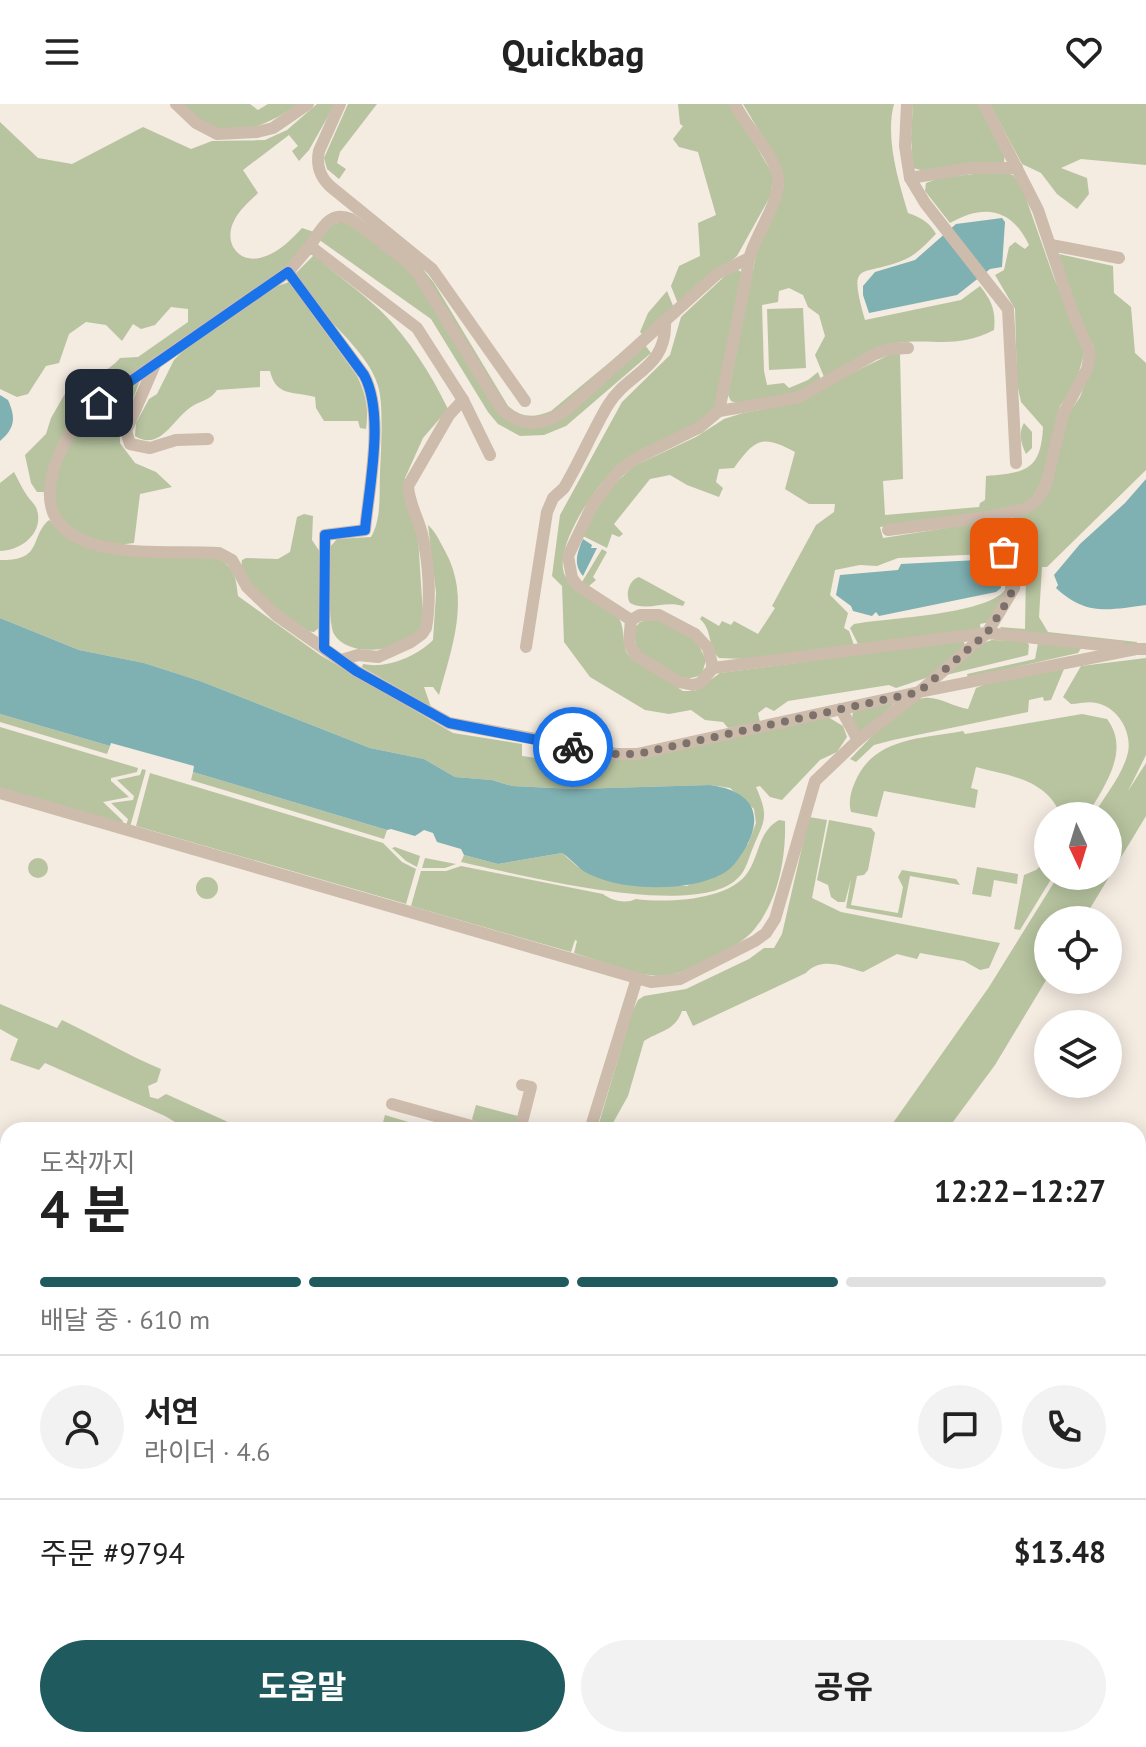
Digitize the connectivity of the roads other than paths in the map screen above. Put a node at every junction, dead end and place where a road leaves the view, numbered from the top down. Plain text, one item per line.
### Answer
1 (176, 104) edge
2 (308, 104) edge
3 (340, 104) edge
4 (735, 104) edge
5 (907, 104) edge
6 (984, 104) edge
7 (1017, 168) junction
8 (910, 178) junction
9 (1051, 245) junction
10 (310, 246) junction
11 (1119, 258) dead end
12 (747, 259) junction
13 (288, 272) junction
14 (665, 322) junction
15 (908, 348) dead end
16 (156, 362) junction
17 (463, 400) junction
18 (525, 401) dead end
19 (719, 411) junction
20 (208, 439) dead end
21 (490, 455) dead end
22 (1016, 463) dead end
23 (987, 517) junction
24 (888, 530) dead end
25 (631, 620) junction
26 (987, 633) junction
27 (526, 647) dead end
28 (324, 648) junction
29 (1141, 649) edge
30 (341, 660) junction
31 (713, 668) junction
32 (919, 692) junction
33 (841, 709) junction
34 (858, 740) junction
35 (0, 793) edge
36 (637, 978) junction
37 (522, 1085) dead end
38 (392, 1104) dead end
39 (457, 1122) edge
40 (522, 1122) edge
41 (592, 1122) edge

1 - 2 street
3 - 18 street
4 - 12 street
5 - 8 street
6 - 7 street
7 - 8 street
7 - 9 street
8 - 22 street
9 - 11 street
9 - 23 street
10 - 13 street
10 - 14 street
10 - 17 street
12 - 14 street
12 - 19 street
13 - 16 street
13 - 28 street
14 - 27 street
15 - 19 street
16 - 20 street
16 - 28 street
17 - 21 street
17 - 30 street
19 - 25 street
23 - 24 street
23 - 26 street
25 - 31 street
25 - 31 street
26 - 29 street
26 - 31 street
26 - 32 street
28 - 30 street
29 - 32 street
30 - 33 street
32 - 33 street
32 - 34 street
33 - 34 street
34 - 36 street
35 - 36 street
36 - 41 street
37 - 40 street
38 - 39 street

